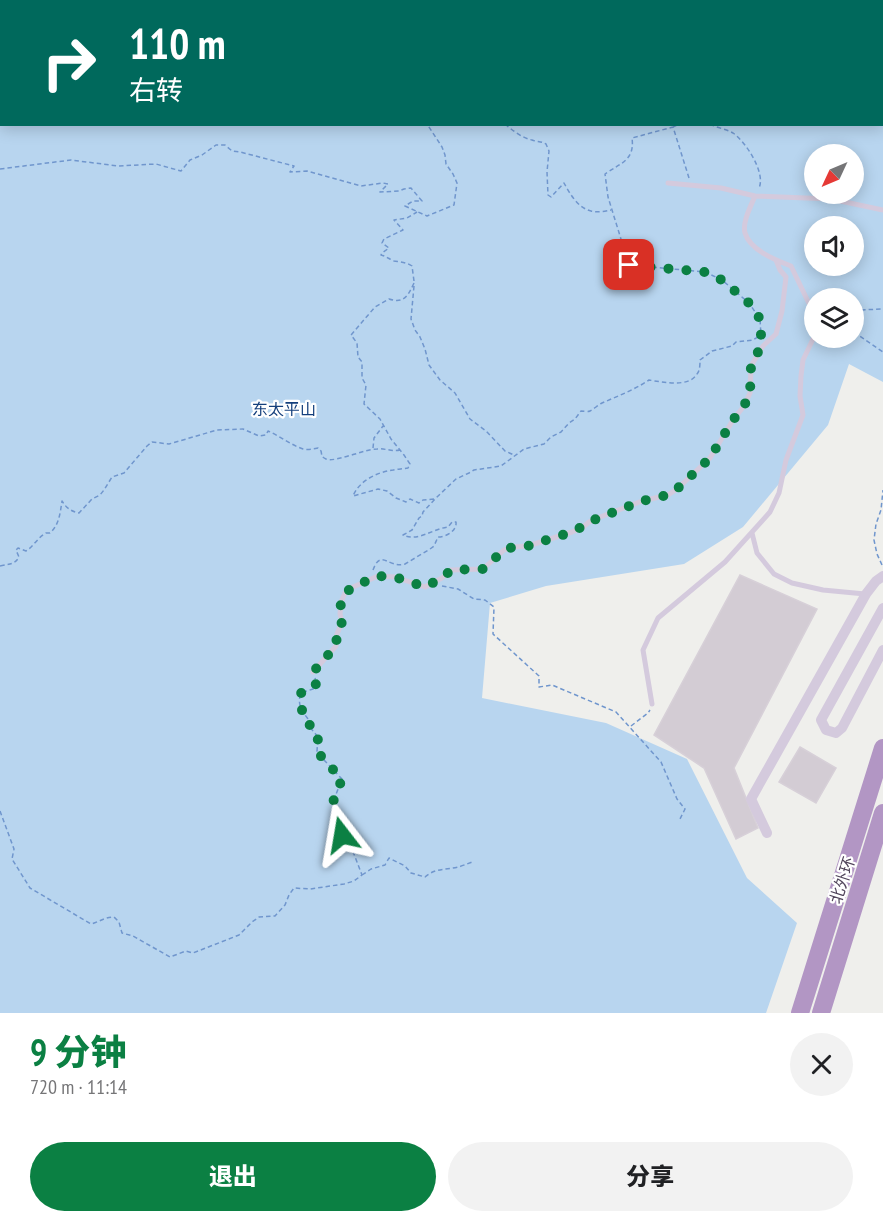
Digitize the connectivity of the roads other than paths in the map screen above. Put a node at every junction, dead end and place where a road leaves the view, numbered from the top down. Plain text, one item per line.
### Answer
1 (668, 183) dead end
2 (755, 196) junction
3 (883, 210) edge
4 (776, 260) junction
5 (804, 293) edge
6 (808, 348) edge
7 (752, 533) junction
8 (883, 576) edge
9 (866, 594) junction
10 (883, 608) edge
11 (883, 650) edge
12 (879, 666) edge
13 (313, 672) road end
14 (652, 704) road end
15 (883, 748) edge
16 (883, 813) edge
17 (767, 833) dead end
18 (800, 1013) edge
19 (821, 1013) edge

1 - 2 lane
2 - 3 lane
2 - 4 lane
4 - 5 lane
4 - 13 lane
6 - 7 lane
7 - 9 lane
7 - 14 lane
8 - 9 street
9 - 17 street
10 - 12 street
11 - 12 street
15 - 18 highway, 北外环
16 - 19 highway, 北外环

